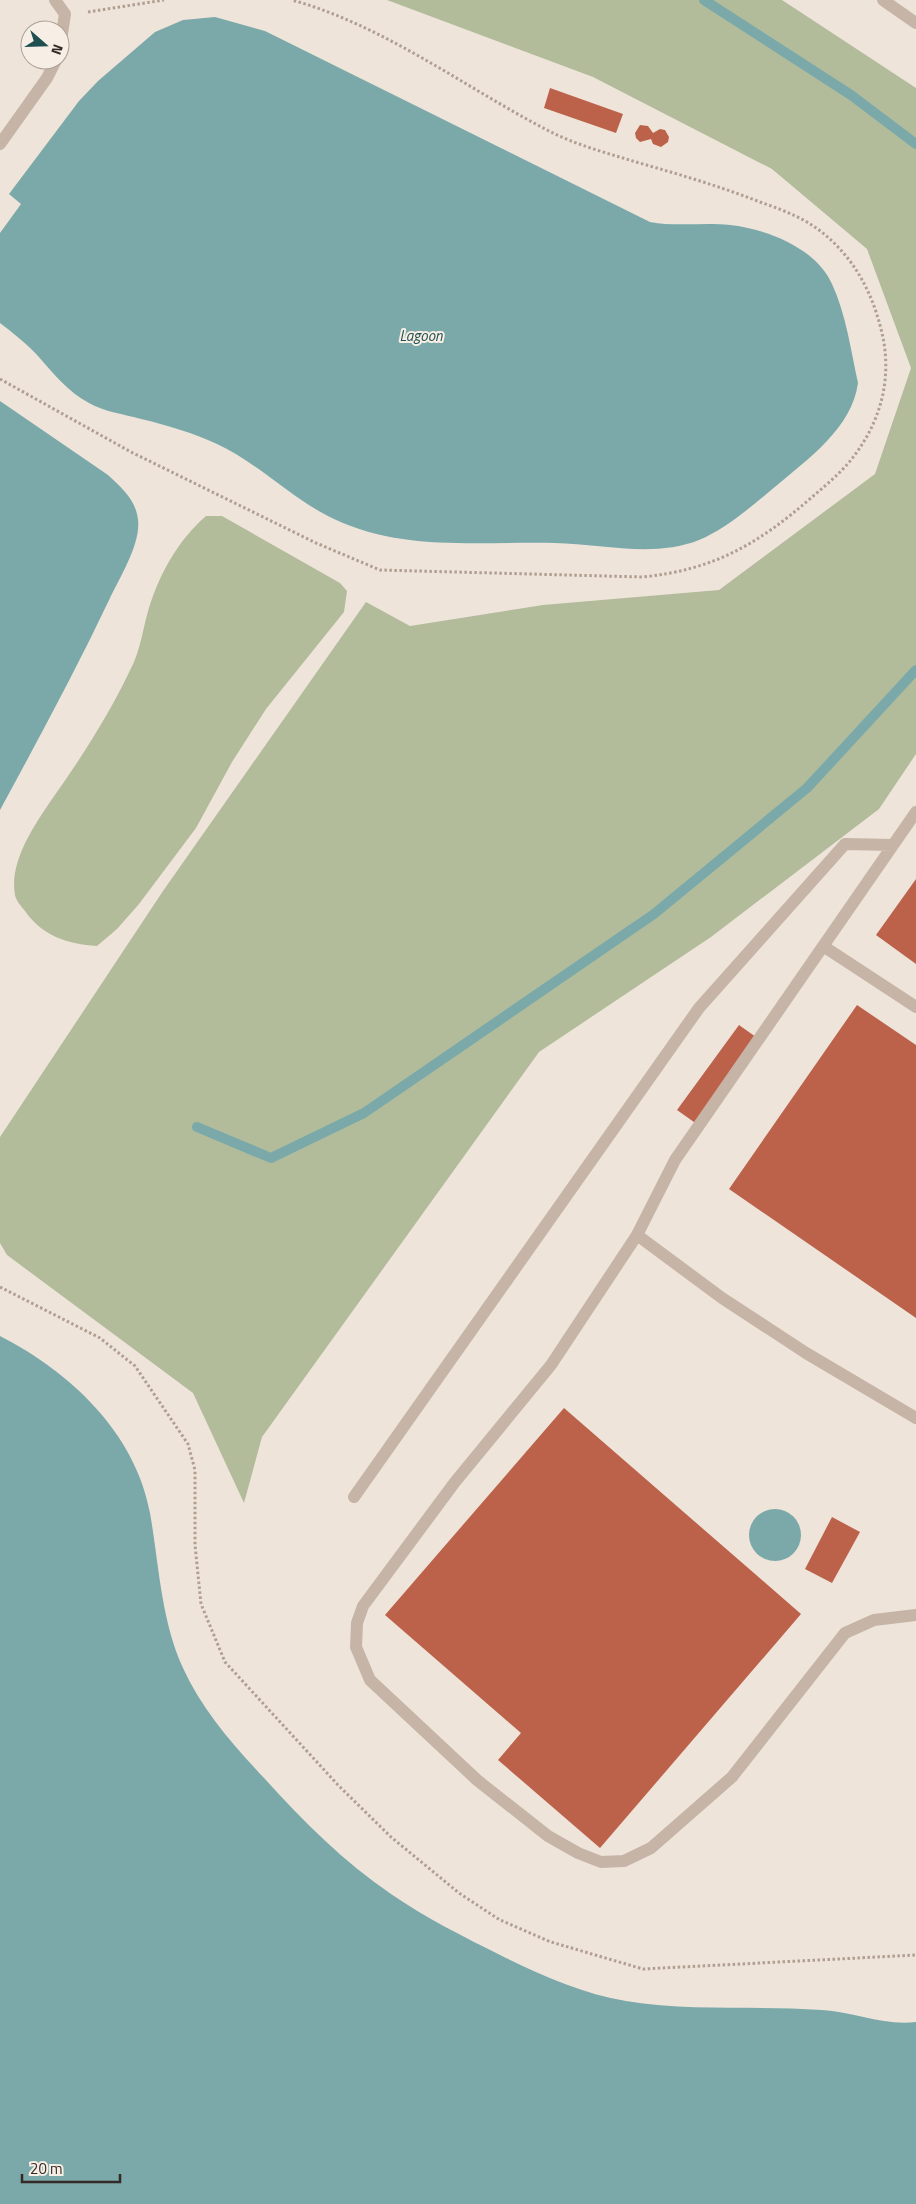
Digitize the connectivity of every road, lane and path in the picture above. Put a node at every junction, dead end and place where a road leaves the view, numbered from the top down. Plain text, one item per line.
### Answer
1 (56, 0) edge
2 (164, 0) edge
3 (292, 0) edge
4 (883, 0) edge
5 (65, 14) junction
6 (64, 20) edge
7 (916, 23) edge
8 (51, 70) edge
9 (0, 144) edge
10 (0, 379) edge
11 (916, 812) edge
12 (893, 845) junction
13 (823, 946) junction
14 (916, 1007) edge
15 (637, 1235) junction
16 (916, 1418) edge
17 (354, 1497) dead end
18 (916, 1615) edge

1 - 5 lane
2 - 5 path
3 - 10 path
4 - 7 lane
5 - 6 lane
8 - 9 lane
11 - 12 lane
12 - 13 lane
12 - 17 lane
13 - 14 lane
13 - 15 lane
15 - 16 lane
15 - 18 lane

